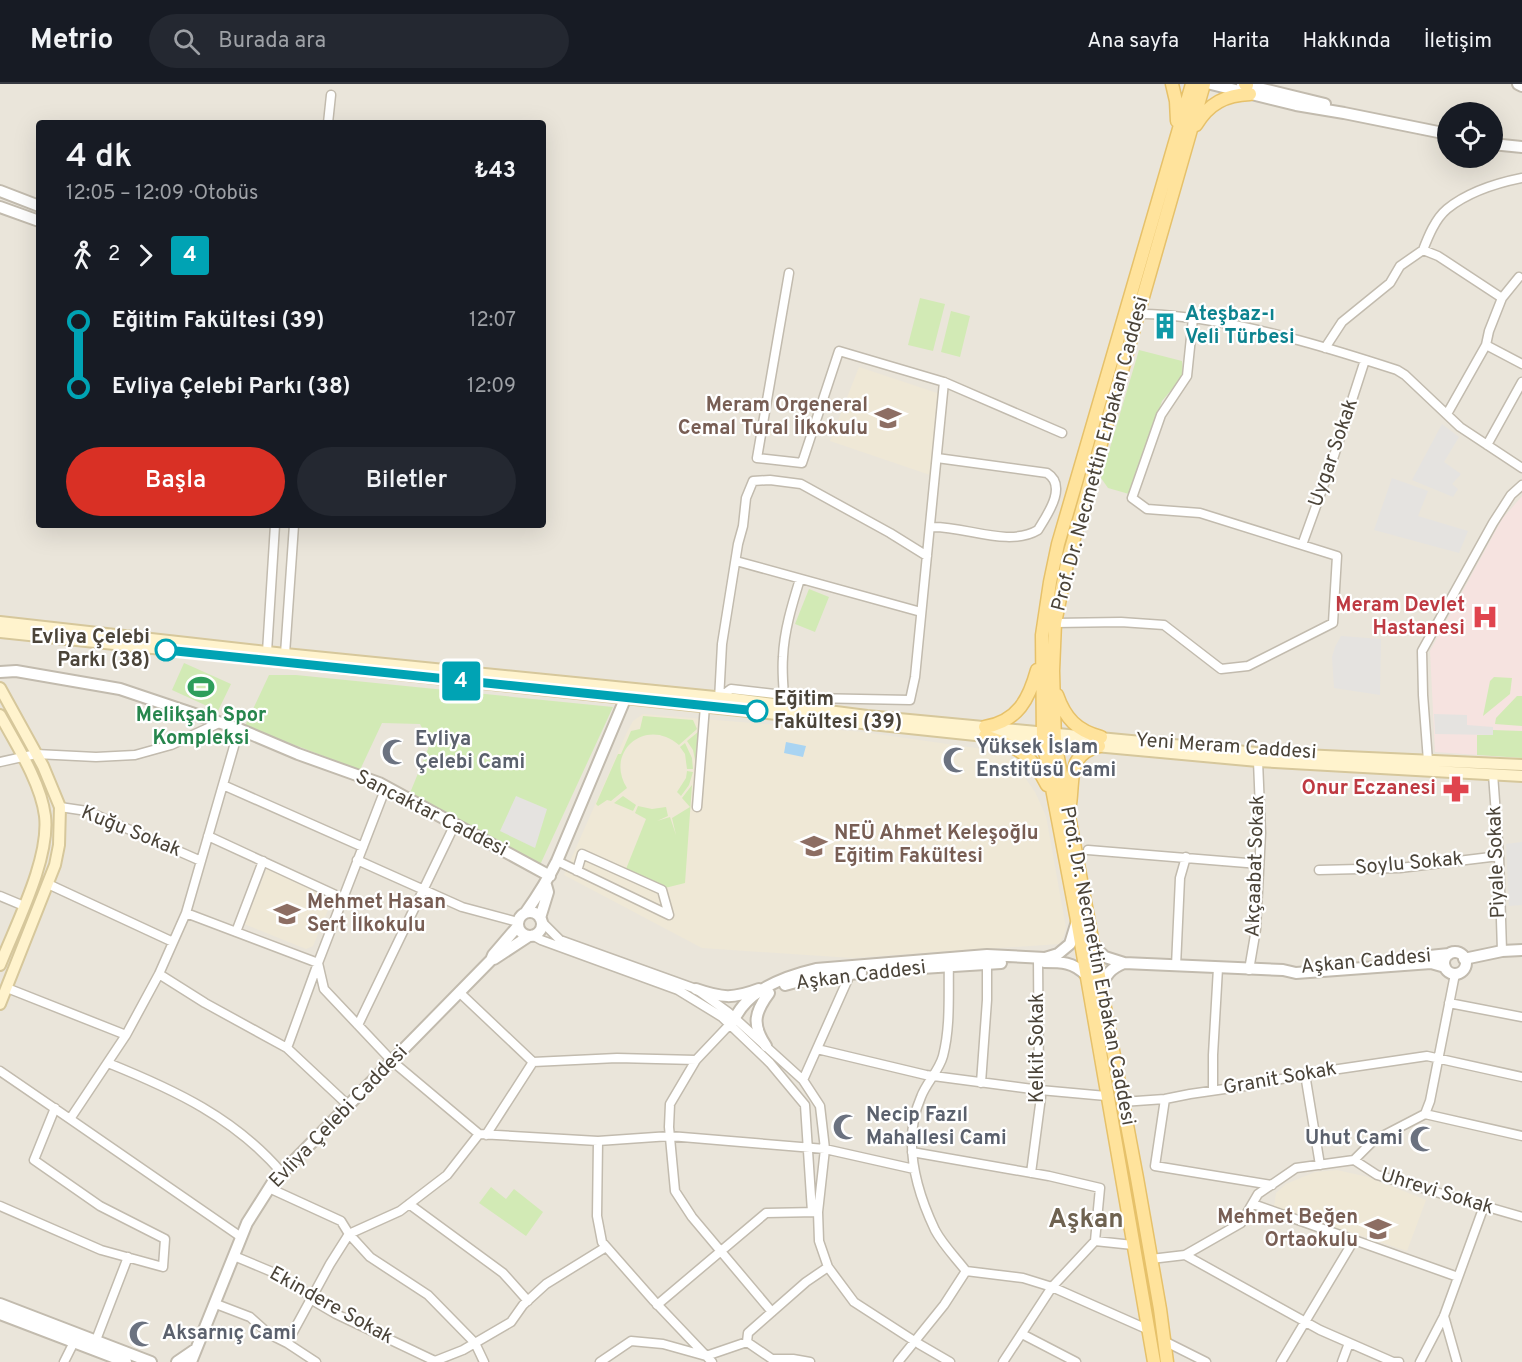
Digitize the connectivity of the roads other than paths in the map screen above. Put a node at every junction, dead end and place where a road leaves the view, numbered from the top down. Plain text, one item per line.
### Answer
1 (1172, 84) edge
2 (1192, 84) edge
3 (1204, 84) edge
4 (1211, 84) edge
5 (1518, 84) edge
6 (1522, 86) edge
7 (1246, 87) edge
8 (331, 95) dead end
9 (328, 120) edge
10 (1437, 132) edge
11 (1189, 136) junction
12 (1176, 137) junction
13 (1503, 145) edge
14 (1522, 147) edge
15 (1522, 178) edge
16 (0, 191) edge
17 (36, 205) edge
18 (0, 207) edge
19 (36, 220) edge
20 (1423, 250) junction
21 (789, 273) dead end
22 (1519, 277) dead end
23 (1502, 298) junction
24 (1140, 314) junction
25 (1193, 318) junction
26 (1486, 345) junction
27 (1325, 348) junction
28 (1365, 360) junction
29 (1522, 364) edge
30 (944, 382) junction
31 (1522, 382) edge
32 (1447, 414) junction
33 (1062, 433) dead end
34 (1487, 445) junction
35 (937, 458) junction
36 (1522, 468) edge
37 (1522, 485) edge
38 (930, 527) junction
39 (275, 528) edge
40 (294, 528) edge
41 (1302, 545) junction
42 (927, 556) junction
43 (736, 561) junction
44 (800, 579) junction
45 (921, 612) junction
46 (0, 615) edge
47 (0, 622) edge
48 (1055, 623) junction
49 (24, 629) junction
50 (0, 632) edge
51 (0, 641) edge
52 (267, 652) junction
53 (285, 654) junction
54 (1041, 654) junction
55 (0, 672) edge
56 (1053, 686) junction
57 (0, 688) edge
58 (627, 693) junction
59 (783, 695) junction
60 (719, 703) junction
61 (705, 706) junction
62 (0, 715) edge
63 (219, 723) junction
64 (239, 729) junction
65 (985, 731) junction
66 (1049, 737) junction
67 (1100, 741) junction
68 (36, 754) junction
69 (23, 757) junction
70 (1428, 760) junction
71 (1258, 761) junction
72 (0, 762) edge
73 (1522, 765) edge
74 (1493, 774) junction
75 (1522, 776) edge
76 (223, 785) junction
77 (386, 787) junction
78 (1053, 795) junction
79 (60, 807) junction
80 (697, 807) dead end
81 (1068, 814) junction
82 (455, 824) junction
83 (208, 836) junction
84 (363, 847) junction
85 (1088, 850) dead end
86 (1499, 856) junction
87 (1186, 857) junction
88 (357, 860) junction
89 (201, 861) junction
90 (263, 861) junction
91 (557, 861) junction
92 (1259, 864) junction
93 (1319, 870) dead end
94 (577, 871) junction
95 (548, 881) junction
96 (48, 884) junction
97 (422, 889) junction
98 (0, 896) edge
99 (342, 898) junction
100 (24, 906) junction
101 (526, 912) junction
102 (186, 913) junction
103 (540, 920) junction
104 (1077, 921) junction
105 (518, 924) junction
106 (236, 932) junction
107 (531, 935) junction
108 (173, 942) junction
109 (1093, 946) junction
110 (1522, 950) edge
111 (1502, 951) junction
112 (1449, 954) junction
113 (987, 959) junction
114 (1464, 959) junction
115 (491, 960) junction
116 (1038, 960) junction
117 (949, 962) junction
118 (1124, 963) junction
119 (0, 964) edge
120 (1176, 966) junction
121 (319, 967) junction
122 (1445, 967) junction
123 (1218, 968) junction
124 (852, 970) junction
125 (1249, 970) junction
126 (1283, 970) junction
127 (159, 974) junction
128 (1455, 974) junction
129 (1086, 975) junction
130 (7, 988) junction
131 (696, 989) junction
132 (1101, 989) junction
133 (768, 990) junction
134 (459, 992) junction
135 (1449, 1003) junction
136 (0, 1004) edge
137 (1522, 1017) edge
138 (732, 1021) junction
139 (358, 1025) junction
140 (126, 1035) junction
141 (766, 1046) junction
142 (287, 1048) junction
143 (817, 1049) junction
144 (1438, 1058) junction
145 (696, 1060) junction
146 (392, 1061) junction
147 (533, 1062) junction
148 (108, 1063) junction
149 (0, 1071) edge
150 (1305, 1074) junction
151 (932, 1076) junction
152 (1522, 1077) edge
153 (803, 1080) junction
154 (981, 1083) junction
155 (1040, 1090) junction
156 (1213, 1090) junction
157 (1106, 1096) junction
158 (1165, 1099) junction
159 (1122, 1102) junction
160 (349, 1106) junction
161 (55, 1108) junction
162 (1425, 1114) junction
163 (70, 1119) junction
164 (482, 1135) junction
165 (670, 1136) junction
166 (1522, 1136) edge
167 (598, 1141) junction
168 (808, 1148) junction
169 (825, 1149) junction
170 (912, 1152) junction
171 (1354, 1160) junction
172 (1320, 1165) junction
173 (914, 1169) junction
174 (282, 1173) junction
175 (1031, 1173) junction
176 (1272, 1185) junction
177 (269, 1188) junction
178 (409, 1204) junction
179 (1253, 1204) junction
180 (1484, 1206) junction
181 (1, 1209) edge
182 (815, 1212) junction
183 (1522, 1217) edge
184 (349, 1234) junction
185 (241, 1237) junction
186 (1354, 1240) junction
187 (1095, 1241) junction
188 (1133, 1245) junction
189 (606, 1247) junction
190 (721, 1251) junction
191 (1185, 1255) junction
192 (234, 1256) junction
193 (128, 1257) junction
194 (1151, 1259) junction
195 (828, 1267) junction
196 (966, 1271) junction
197 (1458, 1277) junction
198 (1052, 1287) junction
199 (312, 1300) junction
200 (528, 1301) junction
201 (0, 1304) edge
202 (216, 1304) junction
203 (657, 1305) junction
204 (772, 1312) junction
205 (0, 1314) edge
206 (1444, 1316) junction
207 (1306, 1323) junction
208 (1149, 1330) junction
209 (1022, 1334) junction
210 (96, 1340) junction
211 (913, 1341) junction
212 (1164, 1341) junction
213 (74, 1342) junction
214 (747, 1342) junction
215 (287, 1343) junction
216 (475, 1343) junction
217 (1349, 1343) junction
218 (198, 1347) junction
219 (709, 1359) edge
220 (64, 1362) edge
221 (126, 1362) edge
222 (151, 1362) edge
223 (177, 1362) edge
224 (191, 1362) edge
225 (200, 1362) edge
226 (316, 1362) edge
227 (484, 1362) edge
228 (600, 1362) edge
229 (810, 1362) edge
230 (898, 1362) edge
231 (950, 1362) edge
232 (1003, 1362) edge
233 (1076, 1362) edge
234 (1154, 1362) edge
235 (1167, 1362) edge
236 (1206, 1362) edge
237 (1281, 1362) edge
238 (1342, 1362) edge
239 (1399, 1362) edge
240 (1420, 1362) edge
241 (1457, 1362) edge

1 - 12 main road
2 - 12 main road, Prof. Dr. Necmettin Erbakan Caddesi
3 - 11 main road, Prof. Dr. Necmettin Erbakan Caddesi
4 - 7 street
5 - 6 street
7 - 10 street
7 - 11 main road
8 - 9 street
11 - 24 main road, Prof. Dr. Necmettin Erbakan Caddesi
12 - 54 main road, Prof. Dr. Necmettin Erbakan Caddesi
13 - 14 street
15 - 20 street
16 - 17 street
18 - 19 street
20 - 23 street
20 - 27 street
21 - 30 street
22 - 23 street
23 - 26 street
24 - 25 street
24 - 48 main road, Prof. Dr. Necmettin Erbakan Caddesi
25 - 27 street
25 - 41 street
26 - 29 street
26 - 32 street
27 - 28 street
28 - 32 street
28 - 41 street, Uygar Sokak
30 - 33 street
30 - 35 street
31 - 34 street
32 - 34 street
34 - 36 street
35 - 38 street
35 - 38 street
37 - 70 street
38 - 42 street
39 - 52 street
40 - 53 street
41 - 48 street
42 - 43 street
42 - 45 street
43 - 44 street
43 - 60 street
44 - 45 street
44 - 59 street
45 - 59 street
46 - 49 main road
47 - 49 main road, Yeni Meram Caddesi
48 - 56 main road, Prof. Dr. Necmettin Erbakan Caddesi
49 - 50 main road, Yeni Meram Caddesi
49 - 51 main road
49 - 52 main road, Yeni Meram Caddesi
49 - 58 main road, Yeni Meram Caddesi
52 - 53 main road, Yeni Meram Caddesi
53 - 58 main road, Yeni Meram Caddesi
54 - 65 main road
54 - 66 main road, Prof. Dr. Necmettin Erbakan Caddesi
55 - 63 street, Sancaktar Caddesi
56 - 66 main road, Prof. Dr. Necmettin Erbakan Caddesi
56 - 67 main road
57 - 68 main road
58 - 60 main road, Yeni Meram Caddesi
58 - 61 main road, Yeni Meram Caddesi
58 - 91 street
59 - 60 street
60 - 61 main road, Yeni Meram Caddesi
60 - 65 main road, Yeni Meram Caddesi
61 - 80 street
62 - 69 main road
63 - 64 street, Sancaktar Caddesi
63 - 68 street
64 - 76 street
64 - 77 street, Sancaktar Caddesi
65 - 66 main road, Yeni Meram Caddesi
65 - 78 main road
66 - 67 main road, Yeni Meram Caddesi
66 - 78 main road, Prof. Dr. Necmettin Erbakan Caddesi
66 - 81 main road, Prof. Dr. Necmettin Erbakan Caddesi
67 - 70 main road, Yeni Meram Caddesi
67 - 71 main road, Yeni Meram Caddesi
67 - 81 main road
68 - 69 street
68 - 79 main road
69 - 72 street
69 - 100 main road
70 - 73 main road, Yeni Meram Caddesi
71 - 74 main road, Yeni Meram Caddesi
71 - 92 street, Akçaabat Sokak
74 - 75 main road, Yeni Meram Caddesi
74 - 86 street, Piyale Sokak
76 - 83 street
76 - 84 street
77 - 82 street, Sancaktar Caddesi
77 - 84 street
78 - 104 main road, Prof. Dr. Necmettin Erbakan Caddesi
79 - 89 street, Kuğu Sokak
79 - 96 main road
81 - 109 main road, Prof. Dr. Necmettin Erbakan Caddesi
82 - 95 street, Sancaktar Caddesi
82 - 97 street
83 - 89 street
83 - 90 street
84 - 88 street
85 - 87 street
86 - 93 street, Soylu Sokak
86 - 111 street, Piyale Sokak
87 - 92 street
87 - 120 street
88 - 97 street
88 - 99 street
89 - 102 street
90 - 99 street
90 - 106 street
91 - 94 street
91 - 95 street
92 - 125 street, Akçaabat Sokak
94 - 94 street
95 - 101 street
95 - 103 street
96 - 108 street
96 - 130 main road
97 - 105 street
97 - 139 street
98 - 100 street
99 - 121 street
100 - 119 main road
101 - 103 street
101 - 105 street
102 - 106 street
102 - 108 street
103 - 107 street
103 - 131 street
104 - 116 street, Aşkan Caddesi
104 - 129 main road, Prof. Dr. Necmettin Erbakan Caddesi
105 - 107 street
105 - 115 street, Evliya Çelebi Caddesi
106 - 121 street
107 - 115 street, Evliya Çelebi Caddesi
107 - 138 street
108 - 127 street
109 - 118 street
109 - 132 main road, Prof. Dr. Necmettin Erbakan Caddesi
110 - 111 street
111 - 114 street
112 - 114 street
112 - 122 street
112 - 126 street, Aşkan Caddesi
113 - 116 street, Aşkan Caddesi
113 - 117 street, Aşkan Caddesi
113 - 154 street
114 - 128 street
115 - 134 street, Evliya Çelebi Caddesi
116 - 129 street, Aşkan Caddesi
116 - 155 street, Kelkit Sokak
117 - 124 street, Aşkan Caddesi
117 - 151 street
118 - 120 street, Aşkan Caddesi
118 - 132 street
120 - 123 street, Aşkan Caddesi
121 - 139 street
121 - 142 street
122 - 126 street, Aşkan Caddesi
122 - 128 street
123 - 125 street, Aşkan Caddesi
123 - 156 street
124 - 133 street, Aşkan Caddesi
124 - 143 street
125 - 126 street, Aşkan Caddesi
127 - 140 street
127 - 142 street
128 - 135 street
129 - 157 main road, Prof. Dr. Necmettin Erbakan Caddesi
130 - 136 main road
130 - 140 street
131 - 133 street
131 - 138 street
132 - 159 main road, Prof. Dr. Necmettin Erbakan Caddesi
133 - 138 street, Aşkan Caddesi
133 - 141 street
134 - 146 street, Evliya Çelebi Caddesi
134 - 147 street
135 - 137 street
135 - 144 street
138 - 141 street
138 - 145 street
138 - 168 street
139 - 146 street
140 - 148 street
141 - 153 street
142 - 160 street
143 - 151 street
143 - 153 street
144 - 150 street, Granit Sokak
144 - 152 street, Granit Sokak
144 - 162 street
145 - 147 street
145 - 165 street
146 - 160 street, Evliya Çelebi Caddesi
146 - 164 street
147 - 164 street
148 - 163 street
148 - 174 street
149 - 161 street
150 - 156 street, Granit Sokak
150 - 172 street
151 - 154 street
151 - 170 street
153 - 169 street
154 - 155 street
155 - 157 street
155 - 175 street, Kelkit Sokak
156 - 158 street, Granit Sokak
157 - 188 main road, Prof. Dr. Necmettin Erbakan Caddesi
158 - 159 street, Granit Sokak
158 - 176 street
159 - 194 main road, Prof. Dr. Necmettin Erbakan Caddesi
160 - 174 street, Evliya Çelebi Caddesi
161 - 163 street
161 - 193 street
162 - 166 street
162 - 171 street
163 - 185 street
164 - 167 street
164 - 178 street
165 - 167 street
165 - 168 street
165 - 190 street
167 - 189 street
168 - 169 street
168 - 182 street
169 - 173 street
169 - 182 street
170 - 173 street
170 - 175 street
171 - 172 street
171 - 180 street, Uhrevi Sokak
172 - 176 street
173 - 196 street
174 - 177 street, Evliya Çelebi Caddesi
175 - 187 street
176 - 179 street
177 - 184 street
177 - 185 street, Evliya Çelebi Caddesi
178 - 184 street
178 - 200 street
179 - 186 street
179 - 191 street
180 - 183 street, Uhrevi Sokak
180 - 197 street
181 - 193 street
182 - 190 street
182 - 195 street
184 - 199 street
184 - 216 street
185 - 192 street, Evliya Çelebi Caddesi
186 - 197 street
186 - 207 street
187 - 188 street
187 - 198 street
188 - 208 main road, Prof. Dr. Necmettin Erbakan Caddesi
189 - 200 street, Ekindere Sokak
189 - 203 street
190 - 203 street
190 - 204 street
191 - 194 street
191 - 207 street
192 - 199 street, Ekindere Sokak
192 - 202 street, Evliya Çelebi Caddesi
193 - 210 street
194 - 212 main road, Prof. Dr. Necmettin Erbakan Caddesi
195 - 204 street
195 - 211 street
196 - 198 street
196 - 211 street
197 - 206 street
198 - 208 street
198 - 209 street
199 - 215 street
199 - 216 street, Ekindere Sokak
200 - 216 street, Ekindere Sokak
201 - 210 street
202 - 215 street
202 - 218 street, Evliya Çelebi Caddesi
203 - 219 street
204 - 214 street
205 - 213 street
206 - 240 street
206 - 241 street
207 - 217 street
207 - 237 street
208 - 234 main road, Prof. Dr. Necmettin Erbakan Caddesi
209 - 232 street
209 - 233 street
210 - 222 street
211 - 230 street
211 - 231 street
212 - 235 main road, Prof. Dr. Necmettin Erbakan Caddesi
212 - 236 street
213 - 220 street
213 - 221 street
214 - 219 street
214 - 229 street
215 - 226 street
216 - 227 street
217 - 238 street
217 - 239 street
218 - 223 street
218 - 224 street, Evliya Çelebi Caddesi
218 - 225 street
219 - 228 street

